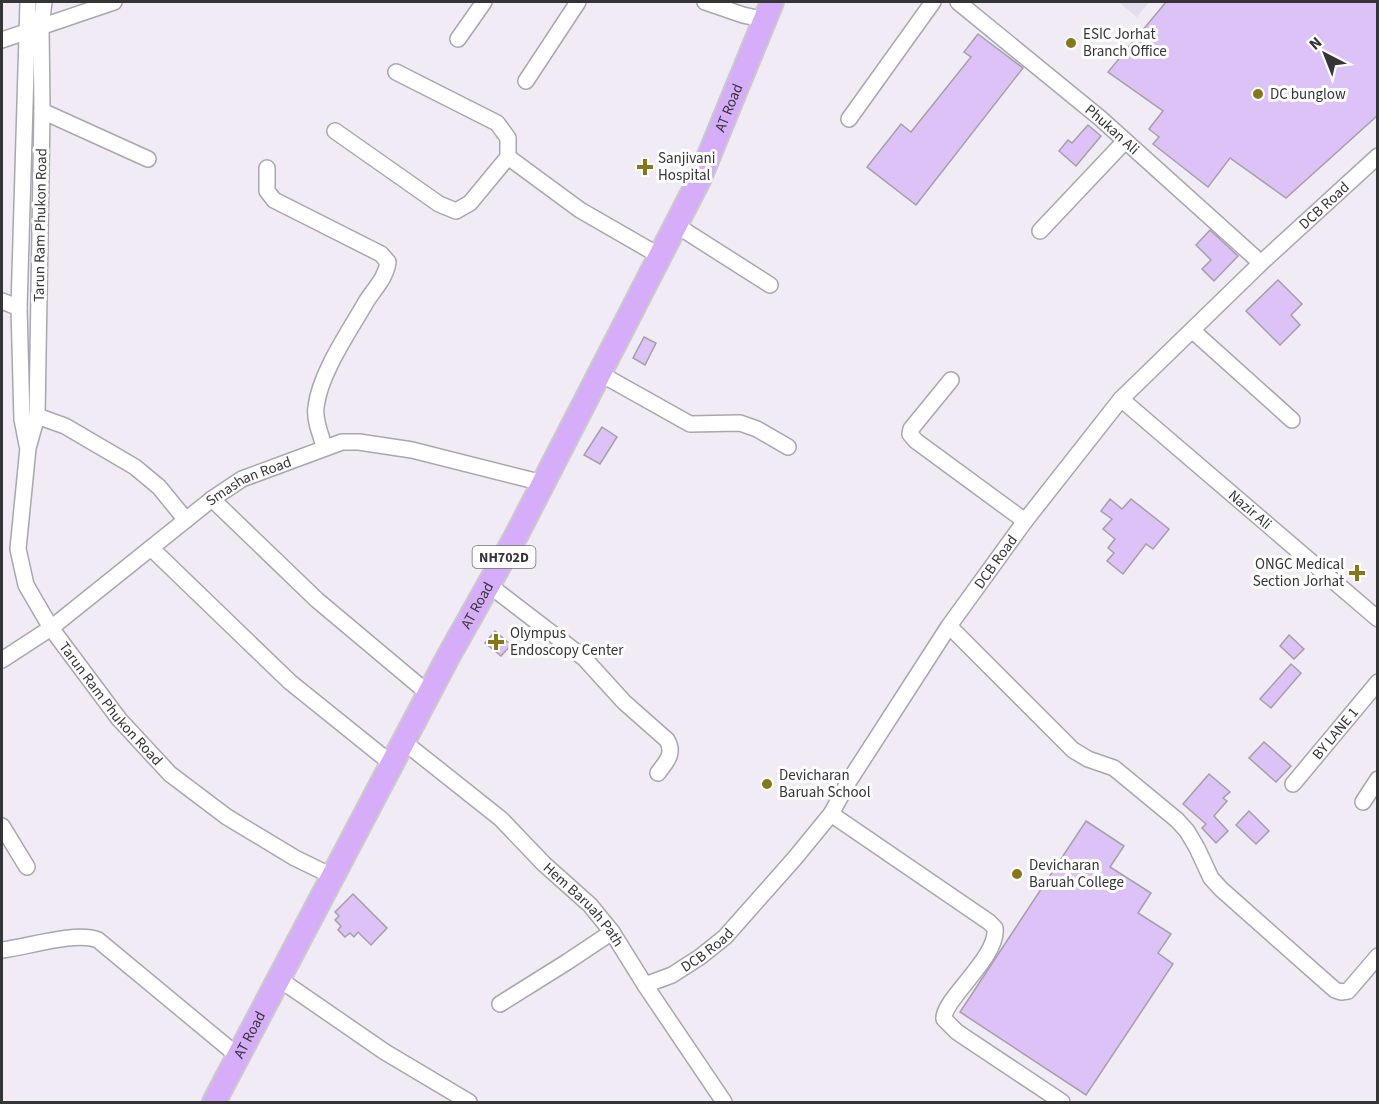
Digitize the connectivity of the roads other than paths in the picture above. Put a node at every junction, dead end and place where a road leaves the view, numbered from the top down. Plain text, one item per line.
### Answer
1 (28, 2) edge
2 (44, 2) edge
3 (114, 2) edge
4 (484, 2) edge
5 (578, 2) edge
6 (705, 2) edge
7 (933, 2) edge
8 (958, 2) edge
9 (768, 11) edge
10 (34, 30) junction
11 (458, 39) dead end
12 (2, 40) edge
13 (396, 72) dead end
14 (526, 81) dead end
15 (42, 111) junction
16 (849, 119) dead end
17 (335, 131) dead end
18 (1125, 141) junction
19 (1377, 156) edge
20 (508, 157) junction
21 (148, 159) dead end
22 (267, 168) dead end
23 (676, 225) junction
24 (1040, 231) dead end
25 (660, 256) junction
26 (1261, 263) junction
27 (770, 285) dead end
28 (2, 301) edge
29 (19, 308) junction
30 (1193, 331) junction
31 (599, 373) junction
32 (951, 380) dead end
33 (1120, 399) junction
34 (37, 416) junction
35 (1292, 420) dead end
36 (28, 447) junction
37 (789, 447) dead end
38 (325, 448) junction
39 (543, 483) junction
40 (212, 499) junction
41 (186, 520) junction
42 (1025, 521) junction
43 (151, 548) junction
44 (489, 585) junction
45 (1377, 619) edge
46 (949, 626) junction
47 (51, 628) junction
48 (2, 660) edge
49 (1377, 682) edge
50 (429, 694) junction
51 (404, 742) junction
52 (392, 764) junction
53 (658, 773) dead end
54 (1377, 779) edge
55 (1293, 784) dead end
56 (1363, 802) dead end
57 (831, 814) junction
58 (2, 826) edge
59 (27, 867) dead end
60 (332, 876) junction
61 (612, 932) junction
62 (2, 950) edge
63 (1377, 956) edge
64 (279, 979) junction
65 (645, 985) junction
66 (500, 1004) dead end
67 (238, 1056) junction
68 (214, 1102) edge
69 (469, 1102) edge
70 (724, 1102) edge
71 (1062, 1102) edge

1 - 10 street, Tarun Ram Phukon Road
2 - 10 street, Tarun Ram Phukon Road
3 - 10 street
4 - 11 street
5 - 14 street
6 - 9 street
7 - 16 street
8 - 18 street, Phukan Ali
9 - 23 highway, AT Road / NH702D
10 - 12 street
10 - 15 street, Tarun Ram Phukon Road
10 - 29 street, Tarun Ram Phukon Road
13 - 20 street
15 - 21 street
15 - 34 street, Tarun Ram Phukon Road
17 - 20 street
18 - 24 street
18 - 26 street, Phukan Ali
19 - 26 street, DCB Road
20 - 25 street
22 - 38 street
23 - 25 highway, AT Road / NH702D
23 - 27 street
25 - 31 highway, AT Road / NH702D
26 - 30 street, DCB Road
28 - 29 street
29 - 36 street, Tarun Ram Phukon Road
30 - 33 street, DCB Road
30 - 35 street
31 - 37 street
31 - 39 highway, AT Road / NH702D
32 - 42 street
33 - 42 street, DCB Road
33 - 45 street, Nazir Ali
34 - 36 street, Tarun Ram Phukon Road
34 - 41 street
36 - 47 street, Tarun Ram Phukon Road
38 - 39 street, Smashan Road
38 - 40 street, Smashan Road
39 - 44 highway, AT Road / NH702D
40 - 41 street, Smashan Road
40 - 50 street
41 - 43 street, Smashan Road
42 - 46 street, DCB Road
43 - 47 street, Smashan Road
43 - 52 street
44 - 50 highway, AT Road / NH702D
44 - 53 street
46 - 57 street, DCB Road
46 - 63 street
47 - 48 street, Smashan Road
47 - 60 street, Tarun Ram Phukon Road
49 - 55 street, BY LANE 1
50 - 51 highway, AT Road / NH702D
51 - 52 highway, AT Road / NH702D
51 - 61 street, Hem Baruah Path
52 - 60 highway, AT Road / NH702D
54 - 56 street
57 - 65 street, DCB Road
57 - 71 street
58 - 59 street
60 - 64 highway, AT Road / NH702D
61 - 65 street, Hem Baruah Path
61 - 66 street
62 - 67 street
64 - 67 highway, AT Road / NH702D
64 - 69 street
65 - 70 street, Hem Baruah Path
67 - 68 highway, AT Road / NH702D

